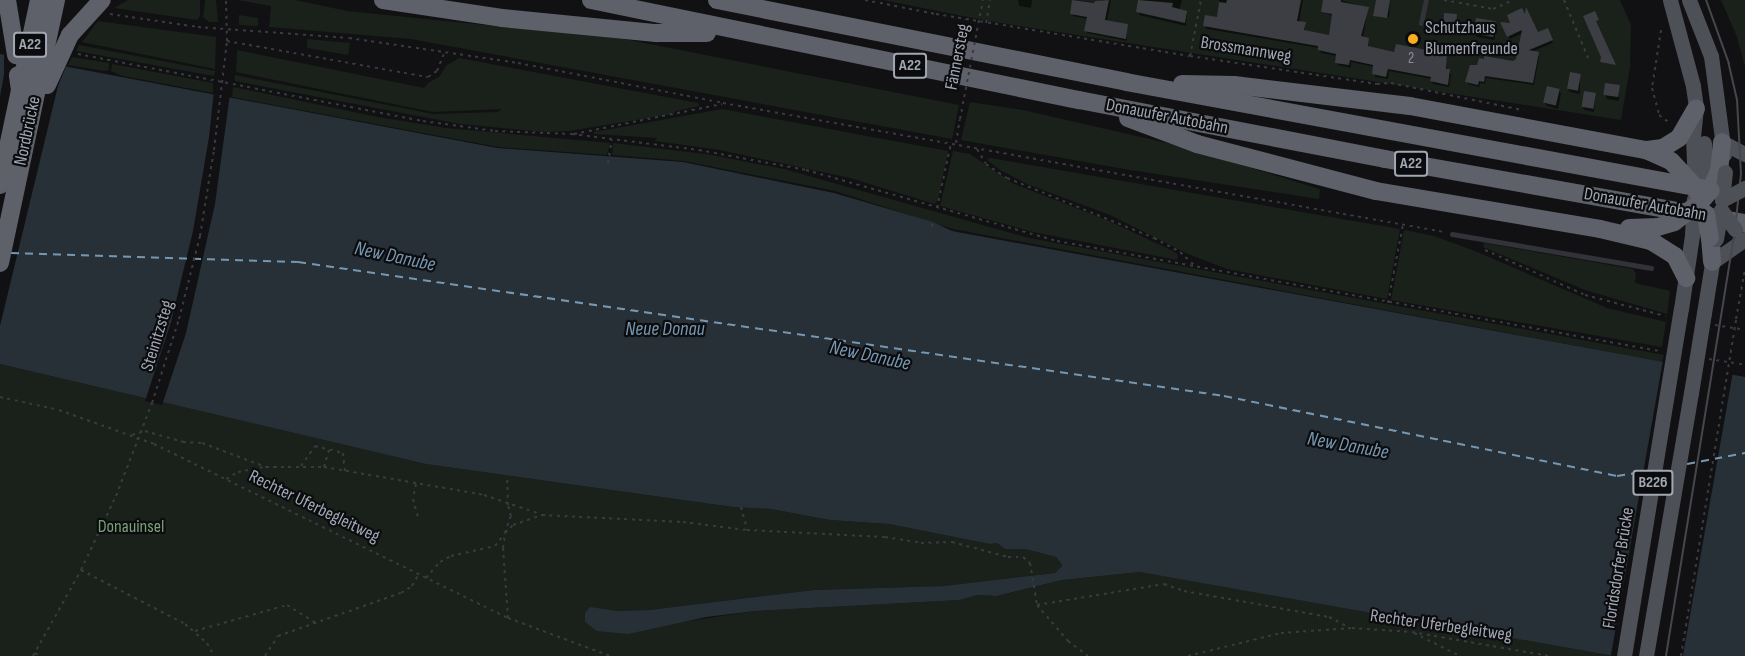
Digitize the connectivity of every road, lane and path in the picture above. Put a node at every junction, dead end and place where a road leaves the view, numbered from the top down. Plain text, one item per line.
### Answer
1 (7, 0) edge
2 (39, 0) edge
3 (56, 0) edge
4 (226, 0) edge
5 (383, 0) edge
6 (591, 0) edge
7 (717, 0) edge
8 (865, 0) edge
9 (983, 0) edge
10 (990, 0) edge
11 (1201, 0) edge
12 (1425, 0) edge
13 (1444, 0) edge
14 (1513, 0) edge
15 (1564, 0) edge
16 (1670, 0) edge
17 (1689, 0) edge
18 (400, 1) edge
19 (101, 6) edge
20 (986, 23) junction
21 (1421, 23) dead end
22 (1661, 30) dead end
23 (742, 32) junction
24 (227, 41) junction
25 (69, 52) dead end
26 (444, 53) junction
27 (1190, 56) junction
28 (1588, 58) dead end
29 (1126, 82) junction
30 (20, 90) junction
31 (1079, 100) junction
32 (723, 104) junction
33 (1696, 108) junction
34 (1528, 111) dead end
35 (1676, 128) dead end
36 (28, 131) junction
37 (572, 134) junction
38 (612, 139) junction
39 (1722, 142) junction
40 (951, 143) junction
41 (956, 144) junction
42 (976, 148) junction
43 (1646, 150) junction
44 (1745, 154) edge
45 (609, 163) dead end
46 (1704, 169) junction
47 (0, 185) edge
48 (1745, 188) edge
49 (1745, 196) edge
50 (1708, 201) junction
51 (937, 209) junction
52 (933, 222) dead end
53 (1745, 223) edge
54 (1403, 224) junction
55 (932, 227) dead end
56 (1600, 229) junction
57 (1452, 234) joint
58 (1701, 239) junction
59 (1743, 240) edge
60 (1478, 246) dead end
61 (1712, 262) junction
62 (0, 263) edge
63 (1195, 267) junction
64 (1651, 268) dead end
65 (1745, 269) edge
66 (1686, 278) junction
67 (1388, 303) junction
68 (1665, 316) dead end
69 (1707, 319) junction
70 (1745, 330) edge
71 (1662, 351) dead end
72 (1698, 357) dead end
73 (1745, 365) edge
74 (0, 397) edge
75 (130, 436) junction
76 (329, 450) junction
77 (301, 466) junction
78 (266, 467) junction
79 (324, 467) junction
80 (345, 472) junction
81 (507, 475) dead end
82 (226, 479) junction
83 (416, 484) junction
84 (508, 505) junction
85 (741, 507) dead end
86 (543, 515) junction
87 (418, 518) dead end
88 (747, 530) junction
89 (505, 533) junction
90 (81, 570) junction
91 (418, 574) junction
92 (426, 578) junction
93 (1037, 605) junction
94 (508, 618) junction
95 (317, 623) junction
96 (1352, 628) junction
97 (195, 631) junction
98 (1412, 632) junction
99 (34, 654) edge
100 (40, 656) edge
101 (214, 656) edge
102 (265, 656) edge
103 (610, 656) edge
104 (1088, 656) edge
105 (1188, 656) edge
106 (1460, 656) edge
107 (1549, 656) edge
108 (1624, 656) edge
109 (1646, 656) edge
110 (1682, 656) edge

1 - 30 highway, bridge
2 - 30 highway, Nordbrücke / A22, bridge
3 - 36 highway, Nordbrücke / A22, bridge
4 - 24 path, Steinitzsteg, bridge
5 - 18 highway
6 - 23 highway, Donauufer Autobahn / A22
7 - 29 highway, Donauufer Autobahn / A22
8 - 20 path, Brossmannweg
9 - 41 path, Fännersteg, bridge
10 - 20 path
11 - 27 path
12 - 21 lane
13 - 14 path
15 - 28 path
16 - 33 main road
17 - 39 main road
18 - 23 highway
19 - 26 path
19 - 36 highway, bridge
20 - 27 path, Brossmannweg
22 - 35 path
23 - 31 highway, Donauufer Autobahn / A22
24 - 26 path
24 - 90 path, Steinitzsteg, bridge
25 - 37 path
26 - 32 path
27 - 34 path, Brossmannweg
29 - 43 highway
29 - 49 highway, Donauufer Autobahn / A22
30 - 47 highway, Nordbrücke / A22
31 - 53 highway, Donauufer Autobahn / A22
31 - 56 highway
32 - 37 path
32 - 40 path
33 - 43 highway
33 - 46 main road
36 - 62 highway, Nordbrücke / A22
37 - 38 path
38 - 45 path
38 - 51 path
39 - 44 main road
39 - 46 highway
40 - 41 path
40 - 51 path
41 - 42 path
42 - 54 path
42 - 63 path
43 - 46 highway
46 - 50 highway
46 - 50 highway
48 - 50 main road, bridge
50 - 56 highway, bridge
50 - 58 highway, bridge
50 - 59 main road, bridge
51 - 63 path
52 - 55 path
54 - 57 path
54 - 67 path
56 - 66 highway
57 - 64 lane
58 - 61 highway
58 - 66 main road, B226
59 - 61 main road
60 - 68 path
61 - 69 main road, B226
63 - 67 path
65 - 110 path, bridge
66 - 108 main road, Floridsdorfer Brücke / B226, bridge
67 - 71 path
69 - 70 path
69 - 109 main road, B226, bridge
72 - 73 path
74 - 75 path, Rechter Uferbegleitweg
75 - 78 path
75 - 82 path, Rechter Uferbegleitweg
76 - 77 path
76 - 79 path
76 - 80 path
77 - 78 path
77 - 79 path
78 - 82 path
79 - 80 path
80 - 83 path
81 - 84 path
82 - 91 path, Rechter Uferbegleitweg
83 - 84 path
83 - 87 path
84 - 86 path
84 - 89 path
85 - 88 path
86 - 88 path
86 - 89 path
88 - 93 path
89 - 92 path
89 - 94 path
90 - 97 path
90 - 99 path, Steinitzsteg
91 - 92 path, Rechter Uferbegleitweg
91 - 95 path
92 - 94 path, Rechter Uferbegleitweg
93 - 96 path
93 - 104 path
94 - 103 path, Rechter Uferbegleitweg
95 - 97 path
95 - 102 path
96 - 98 path, Rechter Uferbegleitweg
96 - 105 path, Rechter Uferbegleitweg
97 - 101 path
98 - 106 path
98 - 107 path, Rechter Uferbegleitweg
99 - 100 path

